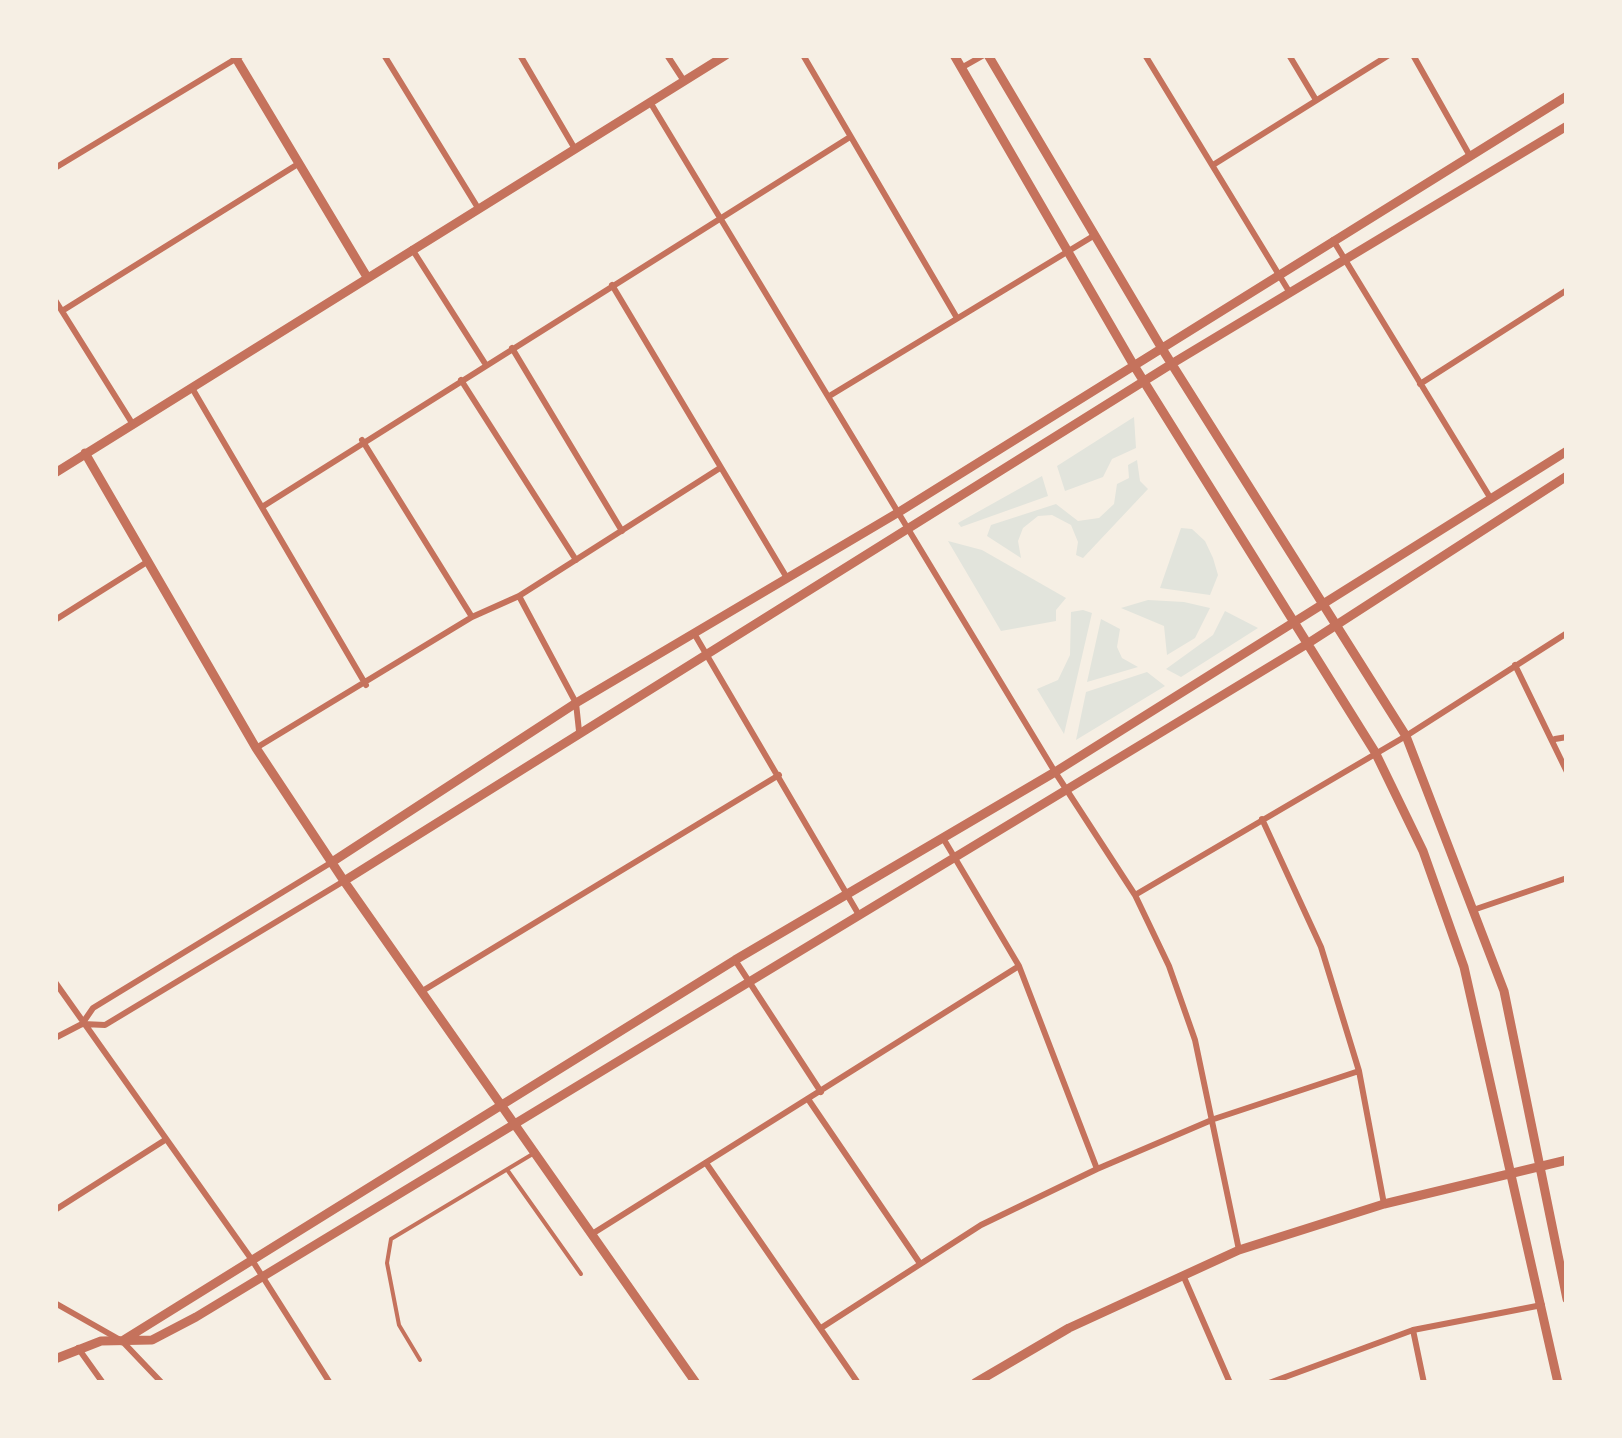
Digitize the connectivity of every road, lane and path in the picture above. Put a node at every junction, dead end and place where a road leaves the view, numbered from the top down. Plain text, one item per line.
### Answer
1 (384, 55) edge
2 (520, 55) edge
3 (667, 55) edge
4 (726, 55) edge
5 (803, 55) edge
6 (954, 55) edge
7 (986, 55) edge
8 (1144, 55) edge
9 (1289, 55) edge
10 (1389, 55) edge
11 (1413, 55) edge
12 (237, 56) edge
13 (961, 68) junction
14 (684, 81) junction
15 (1567, 96) edge
16 (1316, 100) junction
17 (650, 102) junction
18 (1567, 126) edge
19 (850, 137) junction
20 (575, 149) junction
21 (1470, 156) junction
22 (298, 164) junction
23 (1214, 165) junction
24 (55, 168) edge
25 (478, 208) junction
26 (720, 216) junction
27 (1095, 235) junction
28 (1333, 240) junction
29 (412, 249) junction
30 (1069, 252) junction
31 (1346, 260) junction
32 (1278, 274) junction
33 (367, 277) junction
34 (612, 285) junction
35 (1567, 290) edge
36 (1290, 293) junction
37 (55, 300) edge
38 (62, 311) junction
39 (958, 318) junction
40 (1161, 346) junction
41 (512, 348) junction
42 (486, 364) junction
43 (1133, 364) junction
44 (1173, 364) junction
45 (461, 380) junction
46 (1144, 382) junction
47 (1420, 384) junction
48 (191, 386) junction
49 (830, 395) junction
50 (132, 423) junction
51 (362, 440) junction
52 (1567, 451) edge
53 (85, 453) junction
54 (720, 468) junction
55 (55, 474) edge
56 (1567, 476) edge
57 (1490, 499) junction
58 (262, 507) junction
59 (899, 512) junction
60 (909, 530) junction
61 (622, 531) junction
62 (576, 560) junction
63 (147, 562) junction
64 (787, 578) junction
65 (519, 596) junction
66 (1325, 602) junction
67 (472, 617) junction
68 (55, 620) edge
69 (1294, 623) junction
70 (1338, 624) junction
71 (1567, 633) edge
72 (695, 634) junction
73 (1307, 644) junction
74 (707, 656) junction
75 (1515, 665) junction
76 (366, 685) junction
77 (576, 703) junction
78 (580, 730) junction
79 (1406, 736) junction
80 (1567, 738) edge
81 (1555, 739) junction
82 (256, 748) junction
83 (1376, 752) junction
84 (1055, 772) junction
85 (1567, 772) edge
86 (778, 775) junction
87 (1067, 791) junction
88 (1262, 819) junction
89 (943, 837) junction
90 (956, 857) junction
91 (332, 862) junction
92 (894, 866) junction
93 (1567, 878) edge
94 (344, 881) junction
95 (906, 888) junction
96 (847, 894) junction
97 (1134, 895) junction
98 (1476, 910) junction
99 (860, 916) junction
100 (735, 960) junction
101 (1019, 966) junction
102 (55, 982) edge
103 (750, 983) junction
104 (424, 990) junction
105 (82, 1024) junction
106 (55, 1038) edge
107 (1359, 1071) junction
108 (820, 1092) junction
109 (808, 1099) junction
110 (502, 1105) junction
111 (1214, 1119) junction
112 (514, 1121) junction
113 (166, 1140) junction
114 (535, 1152) junction
115 (1567, 1160) edge
116 (706, 1163) junction
117 (1538, 1165) junction
118 (1097, 1169) junction
119 (508, 1171) junction
120 (1512, 1175) junction
121 (1384, 1204) junction
122 (55, 1210) edge
123 (592, 1234) junction
124 (1239, 1250) junction
125 (252, 1260) junction
126 (919, 1262) junction
127 (581, 1274) dead end
128 (1182, 1274) junction
129 (263, 1278) junction
130 (1567, 1299) edge
131 (55, 1303) edge
132 (1543, 1305) junction
133 (821, 1328) junction
134 (1413, 1330) junction
135 (122, 1341) junction
136 (78, 1348) junction
137 (55, 1359) edge
138 (420, 1360) dead end
139 (1286, 1380) edge
140 (103, 1383) edge
141 (162, 1383) edge
142 (330, 1383) edge
143 (696, 1383) edge
144 (858, 1383) edge
145 (975, 1383) edge
146 (1230, 1383) edge
147 (1269, 1383) edge
148 (1424, 1383) edge
149 (1558, 1383) edge

1 - 25 street
2 - 20 street
3 - 14 street
4 - 14 street
5 - 19 street
6 - 13 street
7 - 13 street
7 - 27 street
8 - 23 street
9 - 16 street
10 - 16 street
11 - 21 street
12 - 22 street
12 - 24 street
13 - 30 street
14 - 17 street
15 - 21 street
16 - 23 street
17 - 20 street
17 - 26 street
18 - 31 street
19 - 26 street
19 - 39 street
20 - 25 street
21 - 28 street
22 - 33 street
22 - 38 street
23 - 32 street
25 - 29 street
26 - 34 street
26 - 49 street
27 - 30 street
27 - 40 street
28 - 31 street
28 - 32 street
29 - 33 street
29 - 42 street
30 - 39 street
30 - 43 street
31 - 36 street
31 - 47 street
32 - 36 street
32 - 40 street
33 - 48 street
34 - 41 street
34 - 54 street
35 - 47 street
36 - 44 street
37 - 38 street
38 - 50 street
39 - 49 street
40 - 43 street
40 - 44 street
41 - 42 street
41 - 61 street
42 - 45 street
43 - 46 street
43 - 59 street
44 - 46 street
44 - 66 street
45 - 51 street
45 - 62 street
46 - 60 street
46 - 69 street
47 - 57 street
48 - 50 street
48 - 58 street
49 - 59 street
50 - 53 street
51 - 58 street
51 - 67 street
52 - 57 street
53 - 55 street
53 - 63 street
54 - 61 street
54 - 64 street
56 - 70 street
57 - 66 street
58 - 76 street
59 - 60 street
59 - 64 street
60 - 74 street
60 - 84 street
61 - 62 street
62 - 65 street
63 - 68 street
63 - 82 street
64 - 72 street
65 - 67 street
65 - 77 street
66 - 69 street
66 - 70 street
67 - 76 street
69 - 73 street
69 - 84 street
70 - 73 street
70 - 79 street
71 - 75 street
72 - 74 street
72 - 77 street
73 - 83 street
73 - 87 street
74 - 78 street
74 - 86 street
75 - 79 street
75 - 81 street
76 - 82 street
77 - 78 street
77 - 91 street
78 - 94 street
79 - 83 street
79 - 98 street
80 - 81 street
81 - 85 street
82 - 91 street
83 - 88 street
83 - 120 street
84 - 87 street
84 - 89 street
86 - 96 street
86 - 104 street
87 - 90 street
87 - 97 street
88 - 97 street
88 - 107 street
89 - 90 street
89 - 92 street
90 - 95 street
90 - 101 street
91 - 94 street
91 - 105 street
92 - 95 street
92 - 96 street
93 - 98 street
94 - 104 street
94 - 105 street
95 - 99 street
96 - 99 street
96 - 100 street
97 - 111 street
98 - 117 street
99 - 103 street
100 - 103 street
100 - 110 street
101 - 108 street
101 - 118 street
102 - 105 street
103 - 108 street
103 - 112 street
104 - 110 street
105 - 106 street
105 - 113 street
107 - 111 street
107 - 121 street
108 - 109 street
109 - 116 street
109 - 126 street
110 - 112 street
110 - 125 street
111 - 118 street
111 - 124 street
112 - 114 street
112 - 129 street
113 - 122 street
113 - 125 street
114 - 119 lane
114 - 123 street
115 - 117 street
116 - 123 street
116 - 133 street
117 - 120 street
117 - 130 street
118 - 126 street
119 - 127 lane
119 - 138 lane
120 - 121 street
120 - 132 street
121 - 124 street
123 - 143 street
124 - 128 street
125 - 129 street
125 - 135 street
126 - 133 street
128 - 145 street
128 - 146 street
129 - 135 street
129 - 142 street
131 - 135 street
132 - 134 street
132 - 149 street
133 - 144 street
134 - 139 street
134 - 148 street
135 - 136 street
135 - 141 street
136 - 137 street
136 - 140 street
139 - 147 street

